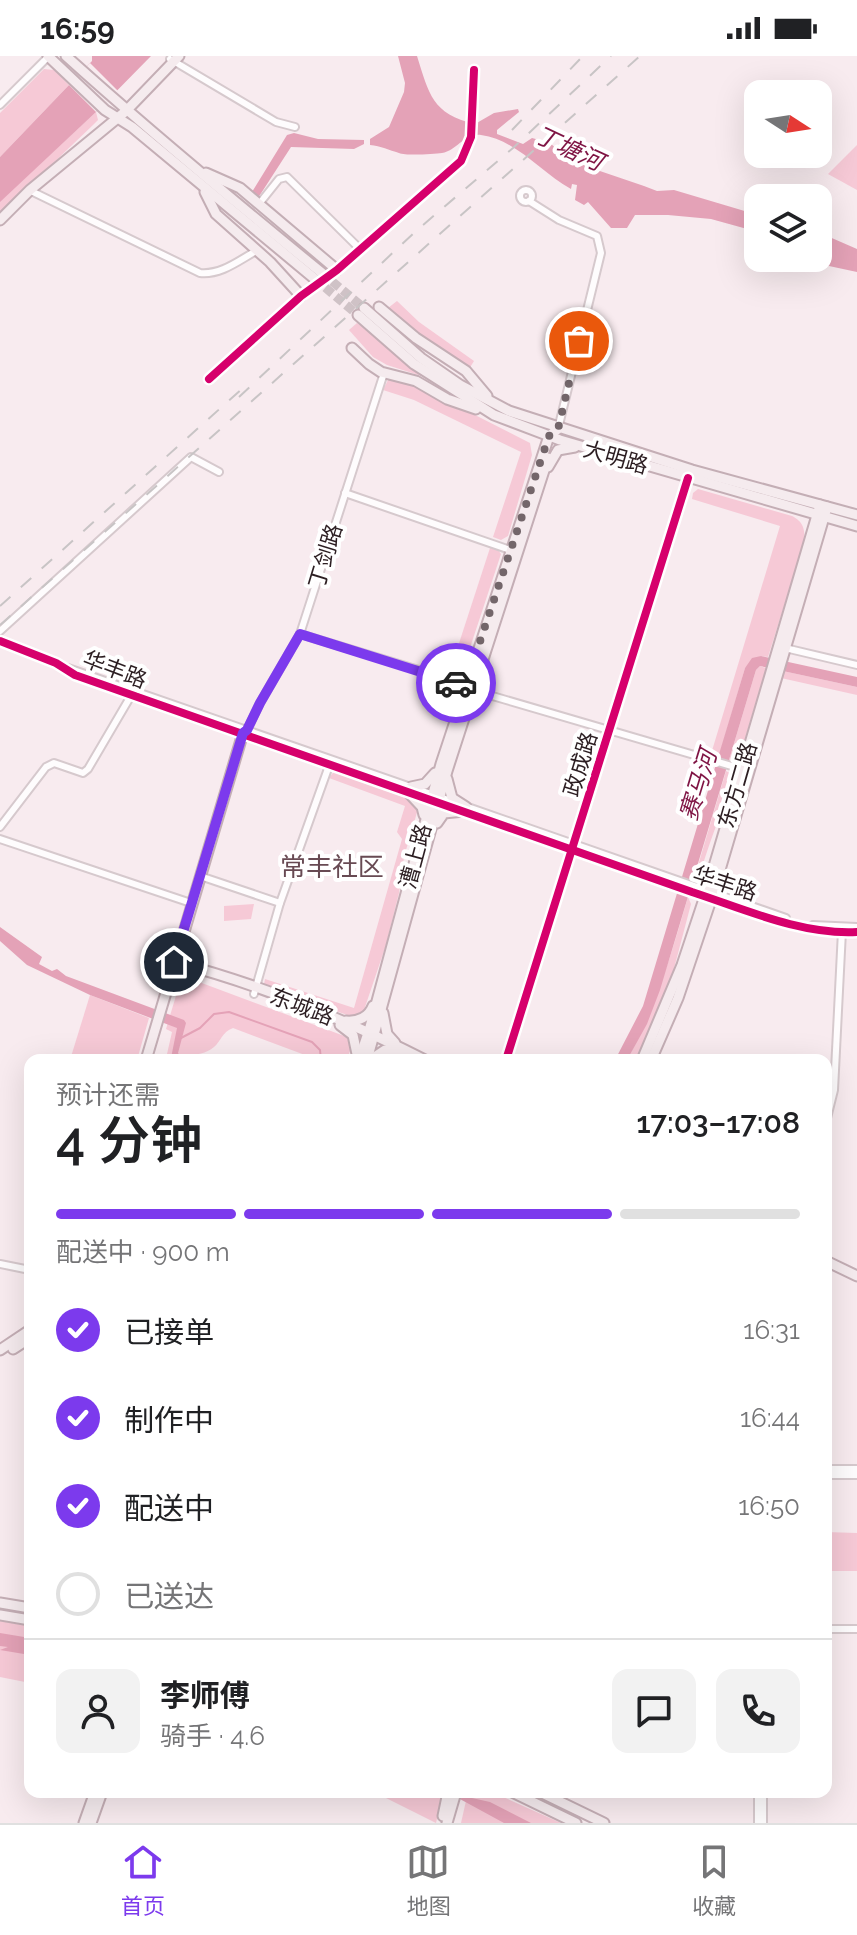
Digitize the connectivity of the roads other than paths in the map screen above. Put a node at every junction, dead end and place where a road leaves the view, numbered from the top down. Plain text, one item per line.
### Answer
1 (49, 56) edge
2 (66, 56) edge
3 (174, 58) edge
4 (474, 70) dead end
5 (0, 105) edge
6 (116, 110) junction
7 (295, 127) dead end
8 (196, 169) junction
9 (201, 185) junction
10 (29, 189) junction
11 (529, 201) dead end
12 (259, 204) junction
13 (0, 218) edge
14 (361, 250) junction
15 (256, 251) junction
16 (336, 271) junction
17 (304, 294) junction
18 (379, 307) dead end
19 (352, 348) dead end
20 (384, 373) junction
21 (209, 379) dead end
22 (493, 402) junction
23 (494, 415) junction
24 (513, 422) junction
25 (554, 434) junction
26 (590, 449) junction
27 (537, 469) junction
28 (219, 472) dead end
29 (688, 478) junction
30 (538, 488) junction
31 (345, 493) junction
32 (803, 511) junction
33 (822, 511) junction
34 (857, 515) edge
35 (839, 521) junction
36 (857, 526) edge
37 (816, 530) junction
38 (510, 550) junction
39 (0, 631) edge
40 (300, 634) junction
41 (0, 641) edge
42 (781, 655) junction
43 (857, 665) edge
44 (775, 671) junction
45 (468, 688) junction
46 (132, 692) junction
47 (610, 731) junction
48 (246, 733) junction
49 (331, 762) junction
50 (444, 768) junction
51 (742, 769) junction
52 (410, 789) junction
53 (435, 799) junction
54 (465, 809) junction
55 (424, 823) junction
56 (0, 827) edge
57 (0, 839) edge
58 (429, 840) junction
59 (573, 848) junction
60 (203, 877) junction
61 (709, 894) junction
62 (191, 903) junction
63 (280, 903) junction
64 (842, 930) junction
65 (857, 930) edge
66 (176, 965) junction
67 (254, 991) junction
68 (379, 992) junction
69 (383, 1007) junction
70 (340, 1023) junction
71 (371, 1035) junction
72 (402, 1050) junction
73 (151, 1054) edge
74 (358, 1054) edge
75 (361, 1054) edge
76 (369, 1054) edge
77 (378, 1054) edge
78 (408, 1054) edge
79 (411, 1054) edge
80 (508, 1054) edge
81 (645, 1054) edge
82 (654, 1054) edge
83 (832, 1098) edge
84 (0, 1264) edge
85 (832, 1267) edge
86 (24, 1269) edge
87 (857, 1279) edge
88 (24, 1334) edge
89 (24, 1342) edge
90 (0, 1350) edge
91 (0, 1357) edge
92 (832, 1472) edge
93 (857, 1472) edge
94 (0, 1603) edge
95 (24, 1607) edge
96 (0, 1615) edge
97 (24, 1619) edge
98 (832, 1629) edge
99 (857, 1629) edge
100 (93, 1798) edge
101 (100, 1798) edge
102 (450, 1798) edge
103 (524, 1798) edge
104 (552, 1798) edge
105 (761, 1798) edge
106 (84, 1823) edge
107 (91, 1823) edge
108 (444, 1823) edge
109 (576, 1823) edge
110 (604, 1823) edge
111 (760, 1823) edge

1 - 5 street
1 - 6 main road
2 - 6 main road
3 - 6 main road
3 - 7 street
4 - 14 street
6 - 8 main road
6 - 9 main road
6 - 10 main road
8 - 9 main road
8 - 12 main road
9 - 15 main road
10 - 13 main road
10 - 15 street
11 - 25 street, 漕上路
12 - 14 street
12 - 16 main road
14 - 16 street
15 - 17 main road
16 - 17 street, bridge
17 - 21 street
18 - 22 main road
19 - 20 main road
20 - 23 main road
20 - 31 street, 丁剑路
22 - 23 main road, 大明路
22 - 25 main road, 大明路
23 - 24 main road, 大明路
24 - 25 main road, 大明路
24 - 27 main road
25 - 26 main road, 大明路
25 - 27 main road, 漕上路
25 - 30 main road, 漕上路
25 - 33 main road, 大明路
26 - 29 main road, 大明路
26 - 30 main road
27 - 38 main road, 漕上路
28 - 39 street
29 - 32 main road, 大明路
29 - 47 street, 政成路
30 - 45 main road, 漕上路
31 - 38 street
31 - 40 street, 丁剑路
32 - 33 main road, 大明路
32 - 37 main road
33 - 34 main road, 大明路
33 - 35 main road, 大明路
33 - 37 main road, 东方二路
35 - 36 main road, 大明路
35 - 37 main road
37 - 42 main road, 东方二路
38 - 45 main road, 漕上路
40 - 45 street
40 - 48 street, 丁剑路
41 - 46 street, 华丰路
42 - 43 street
42 - 44 main road, 东方二路
44 - 51 main road, 东方二路
44 - 61 main road, 东方二路
45 - 47 street
45 - 50 main road, 漕上路
46 - 48 street, 华丰路
46 - 56 street
47 - 51 street
47 - 59 street, 政成路
48 - 49 street, 华丰路
48 - 60 main road, 丁剑路
48 - 62 main road, 丁剑路
49 - 52 street, 华丰路
49 - 63 street
50 - 52 main road
50 - 53 main road, 漕上路
50 - 54 main road
51 - 61 main road, 东方二路
52 - 53 street, 华丰路
52 - 55 main road
53 - 54 street, 华丰路
53 - 55 main road, 漕上路
53 - 58 main road, 漕上路
54 - 58 main road
54 - 59 street, 华丰路
55 - 68 main road, 漕上路
57 - 62 street
58 - 69 main road, 漕上路
59 - 61 street, 华丰路
59 - 80 street, 政成路
60 - 63 street
60 - 66 main road, 丁剑路
61 - 64 street, 华丰路
61 - 81 main road, 东方二路
61 - 82 main road, 东方二路
62 - 66 main road, 丁剑路
63 - 67 street
64 - 65 street, 华丰路
64 - 83 street
66 - 67 main road, 东城路
66 - 73 main road, 丁剑路
67 - 70 main road, 东城路
68 - 70 main road
68 - 71 main road, 漕上路
69 - 71 main road, 漕上路
69 - 72 main road
70 - 71 main road, 东城路
70 - 74 main road
71 - 72 main road, 东城路
71 - 75 main road, 漕上路
71 - 76 main road, 漕上路
72 - 77 main road
72 - 78 main road, 东城路
72 - 79 main road, 东城路
84 - 86 street
85 - 87 main road
88 - 90 main road
89 - 91 main road
92 - 93 street
94 - 95 main road
96 - 97 main road
98 - 99 street
100 - 106 main road
101 - 107 main road
102 - 108 main road
103 - 109 main road
104 - 110 main road
105 - 111 street

